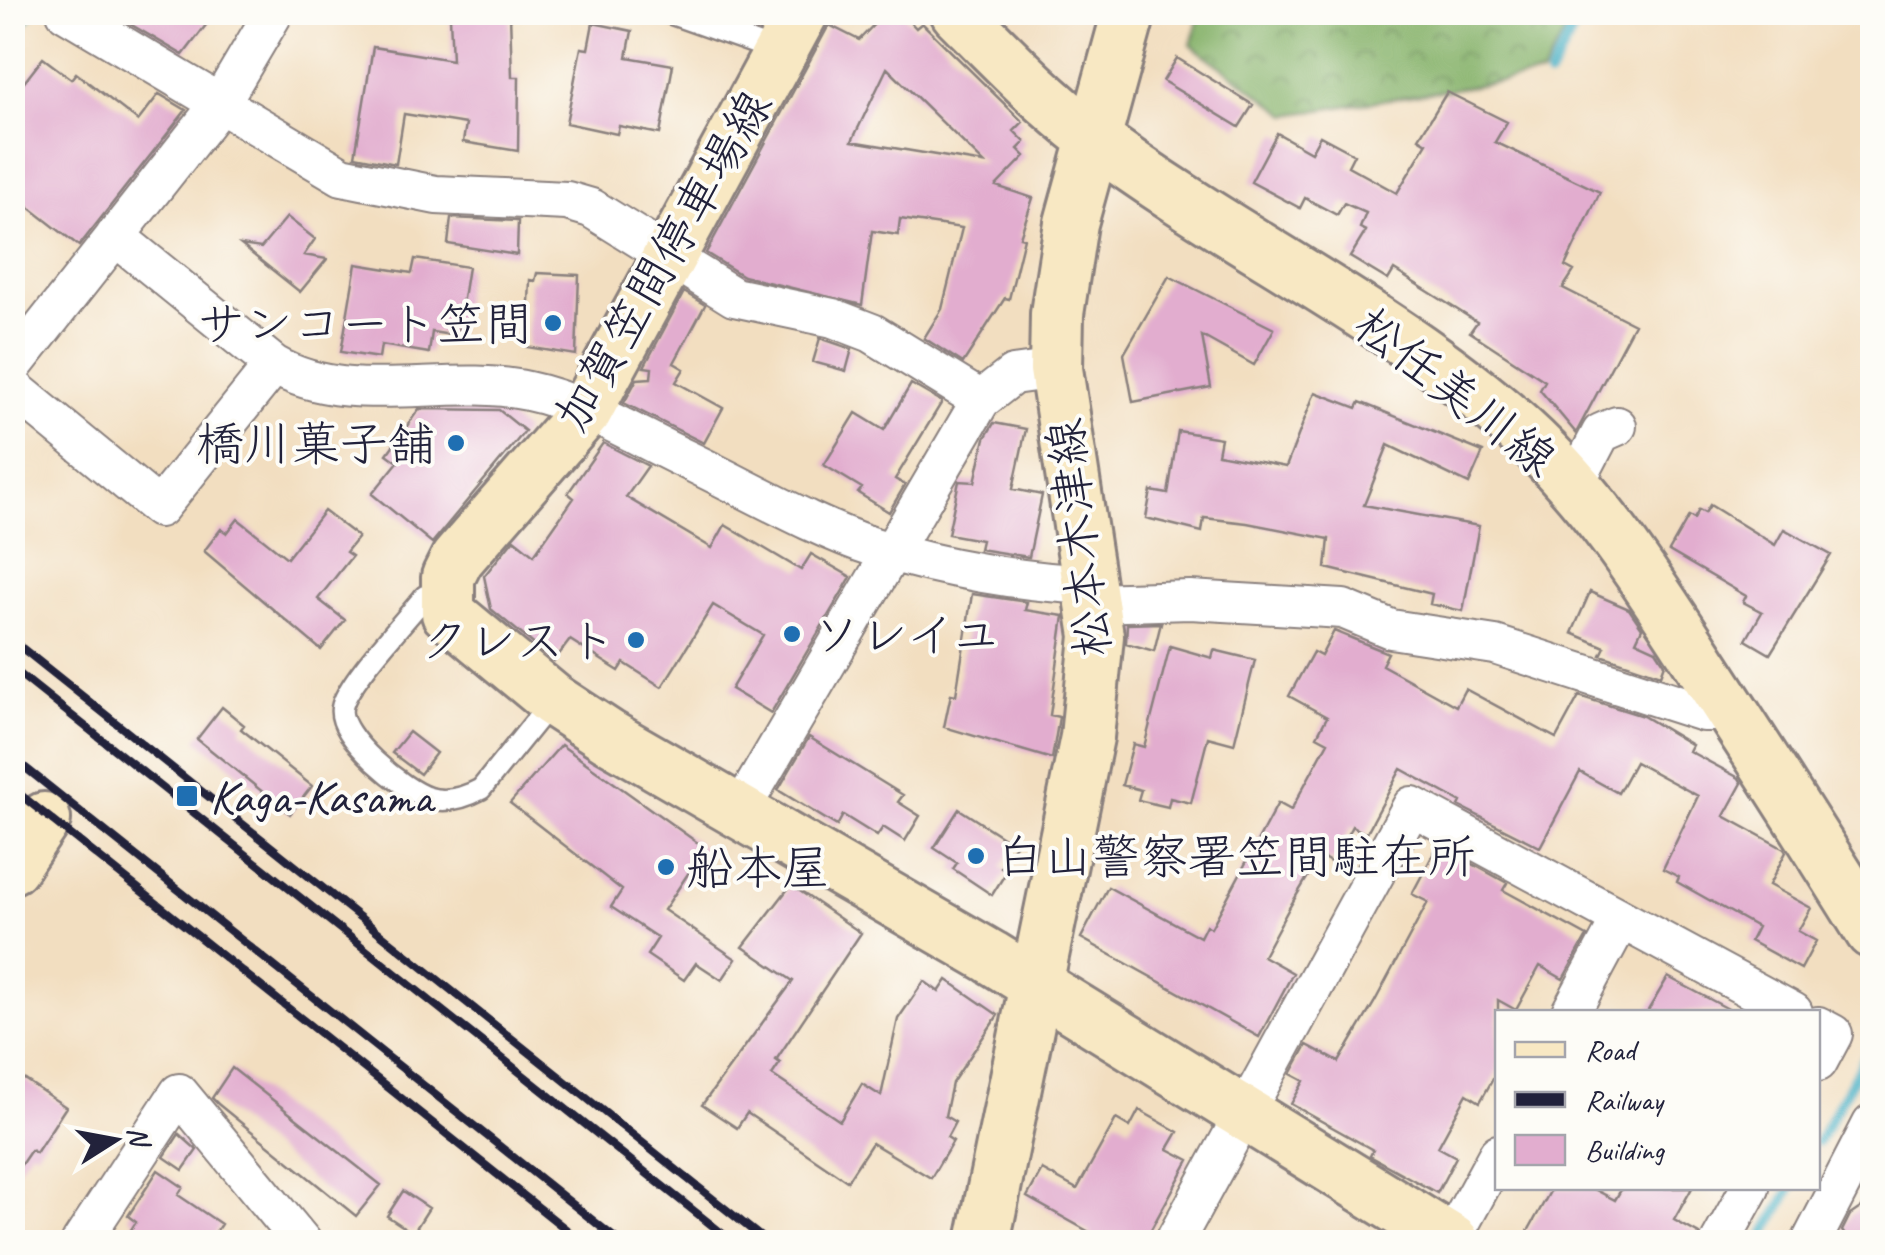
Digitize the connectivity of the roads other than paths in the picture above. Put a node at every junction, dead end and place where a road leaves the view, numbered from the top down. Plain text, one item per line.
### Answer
1 (66, 12) edge
2 (274, 12) edge
3 (666, 12) edge
4 (957, 12) edge
5 (1130, 12) edge
6 (785, 30) edge
7 (219, 105) junction
8 (1094, 138) junction
9 (115, 236) junction
10 (672, 255) junction
11 (274, 365) junction
12 (12, 367) edge
13 (1056, 369) junction
14 (12, 388) edge
15 (980, 400) junction
16 (585, 412) junction
17 (1617, 426) dead end
18 (1574, 485) junction
19 (891, 551) junction
20 (1092, 594) junction
21 (446, 598) junction
22 (553, 700) junction
23 (1732, 712) junction
24 (740, 809) junction
25 (44, 819) dead end
26 (12, 867) edge
27 (1621, 919) junction
28 (1872, 932) edge
29 (1036, 984) junction
30 (1573, 1010) edge
31 (1790, 1010) edge
32 (1820, 1027) edge
33 (1820, 1058) edge
34 (1246, 1111) junction
35 (1872, 1124) edge
36 (1495, 1160) edge
37 (1749, 1190) edge
38 (81, 1242) edge
39 (302, 1242) edge
40 (983, 1242) edge
41 (1174, 1242) edge
42 (1452, 1242) edge
43 (1720, 1242) edge
44 (1810, 1242) edge

1 - 7 street
2 - 7 street
3 - 6 lane
4 - 8 main road, 松任美川線
5 - 8 main road, 松本木津線
6 - 10 main road, 加賀笠間停車場線
7 - 9 street
7 - 10 street
8 - 13 main road, 松本木津線
8 - 18 main road, 松任美川線
9 - 11 street
9 - 12 street
10 - 15 street
10 - 16 main road, 加賀笠間停車場線
11 - 14 street
11 - 16 street
13 - 15 street
13 - 20 main road, 松本木津線
15 - 19 street
16 - 19 street
16 - 21 main road, 加賀笠間停車場線
17 - 18 street
18 - 23 main road, 松任美川線
19 - 20 street
19 - 24 street
20 - 23 street
20 - 29 main road, 松本木津線
21 - 22 main road
21 - 22 lane
22 - 24 main road
23 - 28 main road, 松任美川線
24 - 29 main road
25 - 26 main road
27 - 30 street
27 - 31 street
27 - 34 street
29 - 34 main road
29 - 40 main road, 松本木津線
32 - 33 street
34 - 41 street
34 - 42 main road
35 - 44 street
36 - 42 street
37 - 43 street
38 - 39 street

